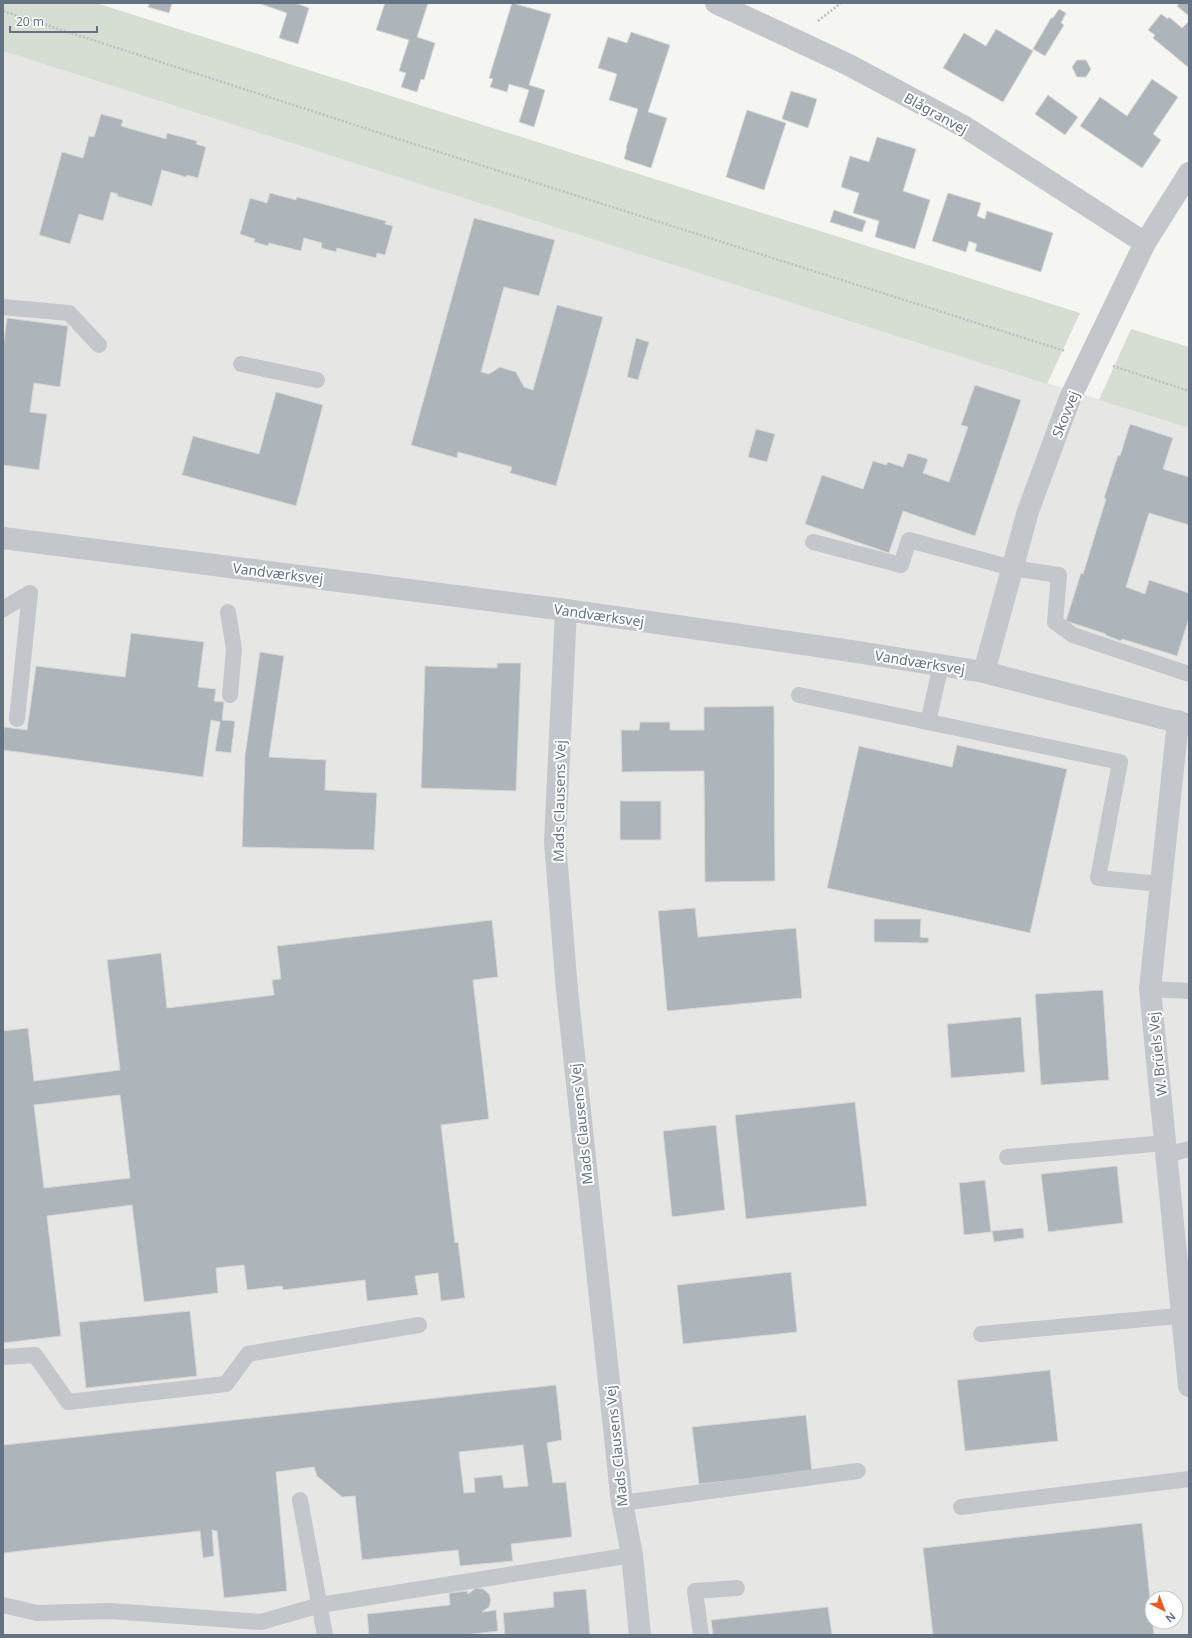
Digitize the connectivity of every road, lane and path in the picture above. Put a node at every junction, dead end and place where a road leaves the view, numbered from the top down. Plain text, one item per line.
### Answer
1 (716, 3) edge
2 (3, 11) edge
3 (1189, 174) edge
4 (1145, 243) junction
5 (3, 307) edge
6 (99, 345) dead end
7 (1089, 358) junction
8 (241, 364) dead end
9 (317, 380) dead end
10 (1189, 391) edge
11 (3, 538) edge
12 (813, 542) dead end
13 (1012, 568) junction
14 (3, 609) edge
15 (566, 610) junction
16 (228, 612) dead end
17 (941, 666) junction
18 (984, 672) junction
19 (1189, 674) edge
20 (230, 695) dead end
21 (799, 695) dead end
22 (17, 719) dead end
23 (928, 722) junction
24 (1184, 723) edge
25 (1162, 884) junction
26 (1150, 990) junction
27 (1189, 991) edge
28 (1166, 1149) junction
29 (1189, 1150) edge
30 (1007, 1157) dead end
31 (1186, 1315) edge
32 (419, 1325) dead end
33 (981, 1334) dead end
34 (3, 1358) edge
35 (1189, 1386) edge
36 (858, 1471) dead end
37 (1189, 1479) edge
38 (300, 1500) dead end
39 (622, 1503) junction
40 (961, 1507) dead end
41 (632, 1555) junction
42 (737, 1588) dead end
43 (3, 1605) edge
44 (320, 1605) junction
45 (324, 1635) edge
46 (640, 1635) edge
47 (701, 1635) edge

1 - 4 street, Blågranvej
2 - 7 path
3 - 4 street, Skovvej
4 - 7 street, Skovvej
5 - 6 lane
7 - 10 path
7 - 13 street, Skovvej
8 - 9 lane
11 - 15 street, Vandværksvej
12 - 13 lane
13 - 18 street, Skovvej
13 - 19 lane
14 - 22 lane
15 - 17 street, Vandværksvej
15 - 39 street, Mads Clausens Vej
16 - 20 lane
17 - 18 street, Vandværksvej
17 - 23 lane
18 - 24 street, Vandværksvej
21 - 23 lane
23 - 25 lane
24 - 25 street, W. Brüels Vej
25 - 26 street, W. Brüels Vej
26 - 27 lane
26 - 28 street, W. Brüels Vej
28 - 29 lane
28 - 30 lane
28 - 31 street, W. Brüels Vej
31 - 33 lane
31 - 35 street, W. Brüels Vej
32 - 34 lane
36 - 39 lane
37 - 40 lane
38 - 44 lane
39 - 41 street, Mads Clausens Vej
41 - 44 lane
41 - 46 street, Mads Clausens Vej
42 - 47 lane
43 - 44 lane
44 - 45 lane

